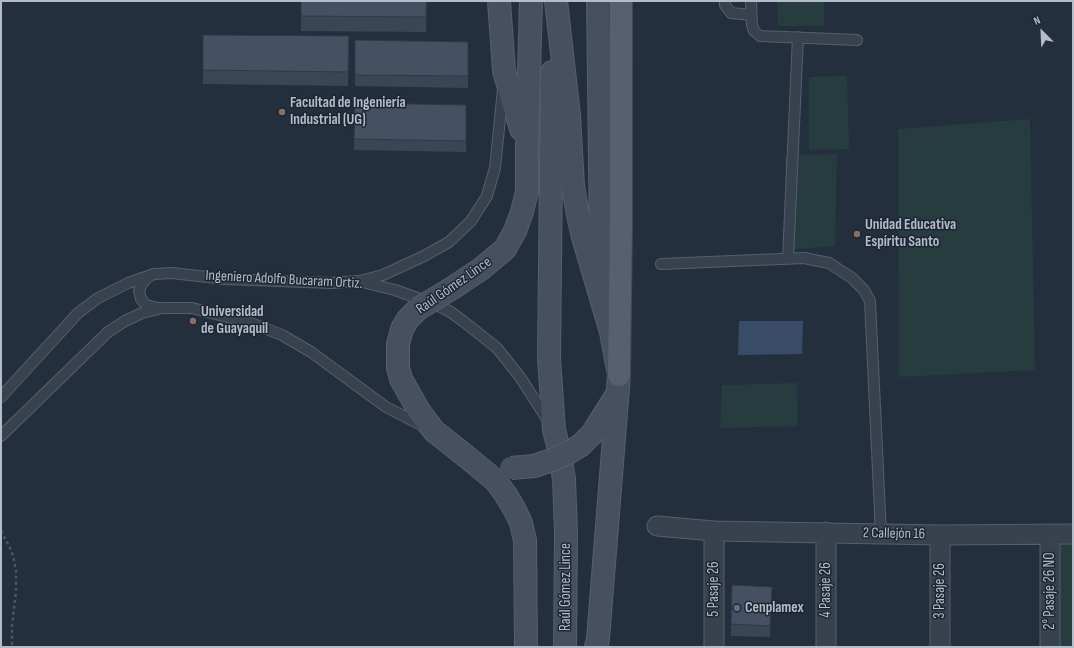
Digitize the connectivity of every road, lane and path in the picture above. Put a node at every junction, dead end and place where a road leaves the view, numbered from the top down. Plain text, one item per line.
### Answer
1 (499, 1) edge
2 (519, 1) edge
3 (531, 1) edge
4 (554, 1) edge
5 (598, 1) edge
6 (621, 1) edge
7 (725, 1) edge
8 (751, 1) edge
9 (752, 15) junction
10 (798, 37) junction
11 (857, 40) dead end
12 (503, 60) junction
13 (527, 147) junction
14 (788, 259) junction
15 (661, 264) dead end
16 (154, 274) junction
17 (358, 281) junction
18 (162, 308) junction
19 (611, 332) junction
20 (619, 383) junction
21 (1, 397) edge
22 (554, 430) junction
23 (434, 431) junction
24 (1, 436) edge
25 (462, 453) junction
26 (657, 526) dead end
27 (1, 531) edge
28 (714, 531) junction
29 (826, 532) junction
30 (881, 534) junction
31 (1050, 534) junction
32 (1073, 534) edge
33 (940, 535) junction
34 (597, 644) edge
35 (12, 647) edge
36 (526, 647) edge
37 (565, 647) edge
38 (714, 647) edge
39 (826, 647) edge
40 (940, 647) edge
41 (1050, 647) edge

1 - 12 main road
2 - 12 main road
3 - 13 main road, Raúl Gómez Lince
4 - 19 main road
4 - 22 main road, Raúl Gómez Lince
5 - 19 main road
6 - 20 main road
7 - 9 lane
8 - 9 lane
9 - 10 lane
10 - 11 lane
10 - 14 lane
12 - 13 main road
12 - 17 lane
13 - 23 main road, Raúl Gómez Lince, bridge
14 - 15 lane
14 - 30 lane
16 - 17 lane, Ingeniero Adolfo Bucaram Ortiz.
16 - 18 lane
16 - 21 lane, Ingeniero Adolfo Bucaram Ortiz.
17 - 22 lane, Ingeniero Adolfo Bucaram Ortiz.
18 - 23 lane
18 - 24 lane
19 - 20 main road
20 - 25 main road, bridge
20 - 34 main road
22 - 37 main road, Raúl Gómez Lince
23 - 25 main road, Raúl Gómez Lince
25 - 36 main road, Raúl Gómez Lince
26 - 28 street, 2 Callejón 16
27 - 35 path
28 - 29 street, 2 Callejón 16
28 - 38 street, 5 Pasaje 26
29 - 30 street, 2 Callejón 16
29 - 39 street, 4 Pasaje 26
30 - 33 street, 2 Callejón 16
31 - 32 street, 2 Callejón 16
31 - 33 street, 2 Callejón 16
31 - 41 street, 2° Pasaje 26 NO
33 - 40 street, 3 Pasaje 26

